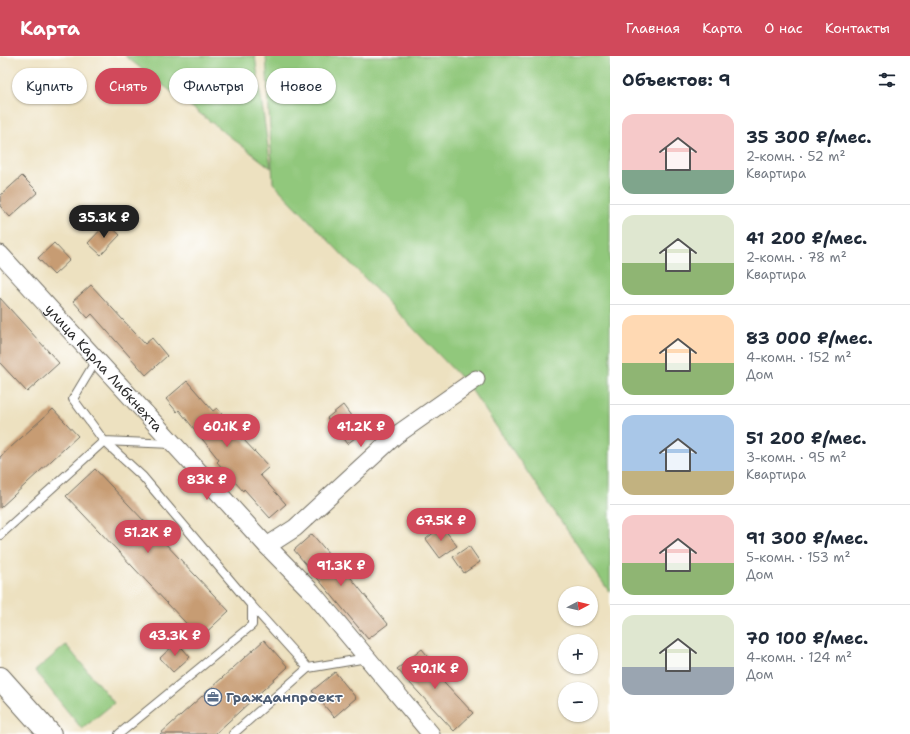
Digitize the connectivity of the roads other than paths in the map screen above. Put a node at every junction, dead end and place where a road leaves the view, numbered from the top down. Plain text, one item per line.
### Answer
1 (0, 254) edge
2 (97, 359) junction
3 (476, 379) dead end
4 (104, 441) junction
5 (175, 444) junction
6 (0, 535) edge
7 (268, 546) junction
8 (252, 606) junction
9 (367, 658) junction
10 (308, 668) junction
11 (0, 678) edge
12 (50, 734) edge
13 (119, 734) edge
14 (233, 734) edge
15 (431, 734) edge

1 - 2 street, улица Карла Либкнехта
2 - 4 lane
2 - 5 street, улица Карла Либкнехта
3 - 7 street
4 - 5 lane
4 - 6 lane
4 - 8 lane
5 - 7 street, улица Карла Либкнехта
7 - 9 street, улица Карла Либкнехта
8 - 10 lane
8 - 13 lane
9 - 10 lane
9 - 15 street, улица Карла Либкнехта
10 - 14 lane
11 - 12 main road

